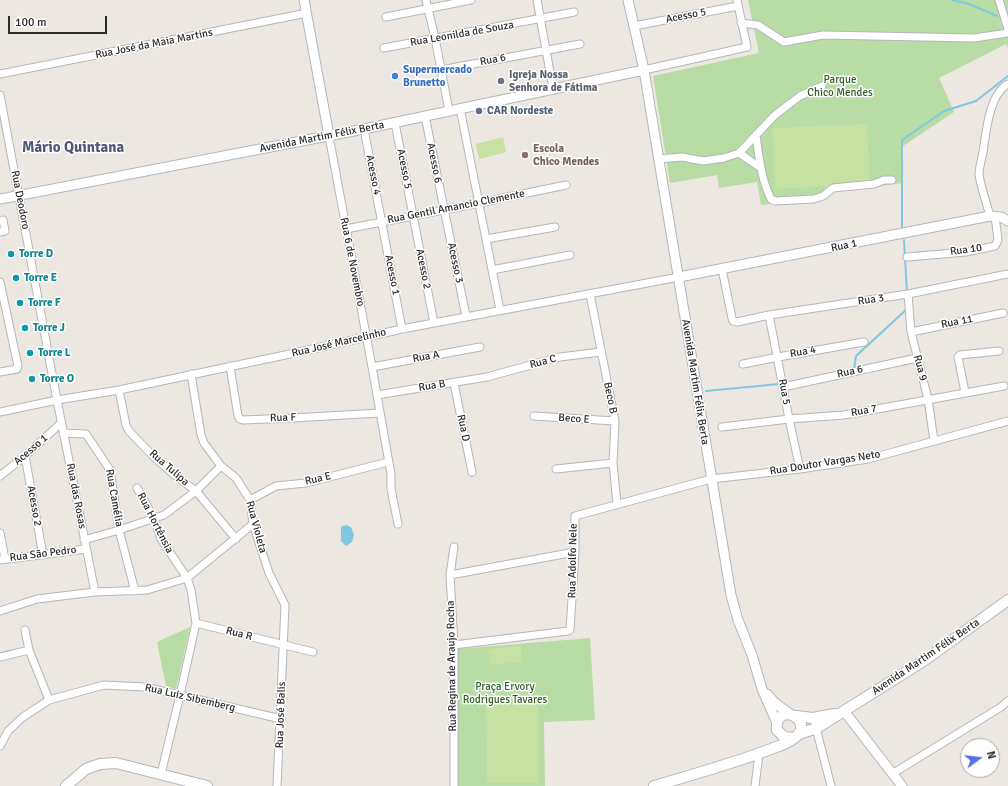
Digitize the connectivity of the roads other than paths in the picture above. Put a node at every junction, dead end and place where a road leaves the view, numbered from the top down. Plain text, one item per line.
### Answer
1 (304, 0) edge
2 (426, 0) edge
3 (471, 0) edge
4 (537, 0) edge
5 (628, 0) edge
6 (999, 0) edge
7 (737, 3) edge
8 (428, 9) junction
9 (574, 12) dead end
10 (307, 13) junction
11 (386, 17) dead end
12 (540, 19) junction
13 (741, 23) junction
14 (634, 26) junction
15 (1008, 29) edge
16 (1008, 33) edge
17 (435, 38) junction
18 (580, 44) dead end
19 (384, 48) dead end
20 (546, 51) junction
21 (441, 70) junction
22 (644, 70) junction
23 (0, 74) edge
24 (1008, 84) edge
25 (822, 86) dead end
26 (553, 89) junction
27 (0, 95) edge
28 (460, 108) junction
29 (449, 111) junction
30 (425, 116) junction
31 (395, 123) junction
32 (364, 129) junction
33 (756, 135) junction
34 (328, 136) junction
35 (739, 153) junction
36 (658, 159) junction
37 (761, 168) junction
38 (892, 180) dead end
39 (566, 185) dead end
40 (20, 195) junction
41 (0, 199) edge
42 (479, 203) junction
43 (444, 210) junction
44 (413, 216) junction
45 (992, 216) junction
46 (3, 220) dead end
47 (1008, 221) edge
48 (382, 222) junction
49 (555, 227) dead end
50 (346, 229) junction
51 (0, 232) edge
52 (486, 239) junction
53 (570, 255) dead end
54 (907, 257) dead end
55 (722, 269) junction
56 (492, 270) junction
57 (1008, 274) edge
58 (678, 277) junction
59 (0, 282) edge
60 (590, 294) junction
61 (908, 294) junction
62 (2, 302) edge
63 (500, 310) junction
64 (1003, 313) dead end
65 (769, 315) junction
66 (466, 316) junction
67 (434, 323) junction
68 (402, 329) junction
69 (911, 332) junction
70 (367, 336) junction
71 (864, 342) dead end
72 (480, 347) dead end
73 (999, 351) dead end
74 (601, 352) junction
75 (778, 357) junction
76 (917, 358) junction
77 (743, 364) dead end
78 (230, 366) junction
79 (372, 367) junction
80 (0, 372) edge
81 (191, 374) junction
82 (487, 377) joint
83 (454, 383) junction
84 (783, 386) junction
85 (1004, 386) dead end
86 (119, 390) junction
87 (965, 392) junction
88 (377, 395) junction
89 (928, 399) junction
90 (57, 400) junction
91 (0, 412) edge
92 (380, 413) junction
93 (534, 416) dead end
94 (789, 419) junction
95 (615, 421) junction
96 (1008, 421) edge
97 (61, 422) junction
98 (722, 427) dead end
99 (63, 433) junction
100 (934, 441) junction
101 (25, 456) junction
102 (388, 462) junction
103 (613, 462) junction
104 (221, 466) junction
105 (556, 469) dead end
106 (800, 469) junction
107 (472, 472) dead end
108 (0, 476) edge
109 (711, 479) junction
110 (137, 488) dead end
111 (196, 491) junction
112 (250, 500) junction
113 (617, 504) junction
114 (154, 518) junction
115 (253, 524) junction
116 (398, 524) dead end
117 (119, 530) junction
118 (0, 533) edge
119 (236, 539) junction
120 (84, 540) junction
121 (454, 547) dead end
122 (86, 549) junction
123 (575, 552) junction
124 (43, 555) junction
125 (3, 560) edge
126 (450, 575) junction
127 (188, 578) junction
128 (135, 591) junction
129 (95, 592) junction
130 (1007, 602) edge
131 (0, 611) edge
132 (196, 623) junction
133 (25, 630) dead end
134 (283, 644) junction
135 (454, 645) junction
136 (29, 650) junction
137 (312, 652) dead end
138 (0, 657) edge
139 (762, 689) junction
140 (180, 695) junction
141 (49, 700) junction
142 (1008, 701) edge
143 (843, 712) junction
144 (793, 715) junction
145 (281, 720) junction
146 (815, 723) junction
147 (778, 728) junction
148 (796, 736) junction
149 (0, 746) edge
150 (761, 753) junction
151 (161, 774) junction
152 (892, 774) junction
153 (66, 786) edge
154 (202, 786) edge
155 (278, 786) edge
156 (454, 786) edge
157 (654, 786) edge
158 (755, 786) edge
159 (830, 786) edge
160 (902, 786) edge

1 - 10 street, Rua 6 de Novembro
2 - 8 street
3 - 8 street
4 - 12 street
5 - 14 street
6 - 15 street
7 - 13 street
7 - 14 street, Acesso 5
8 - 11 street
8 - 17 street
9 - 12 street, Rua Leonilda de Souza
10 - 23 street, Rua José da Maia Martins
10 - 34 street, Rua 6 de Novembro
12 - 17 street, Rua Leonilda de Souza
12 - 20 street
13 - 16 street
13 - 22 street, Avenida Martim Félix Berta
14 - 22 street
17 - 19 street, Rua Leonilda de Souza
17 - 21 street
18 - 20 street
20 - 21 street, Rua 6
20 - 26 street
21 - 29 street
22 - 26 street, Avenida Martim Félix Berta
22 - 36 street, Avenida Martim Félix Berta
24 - 45 street
25 - 33 street
26 - 28 street, Avenida Martim Félix Berta
27 - 40 street, Rua Deodoro
28 - 29 street, Avenida Martim Félix Berta
28 - 42 street
29 - 30 street, Avenida Martim Félix Berta
30 - 31 street, Avenida Martim Félix Berta
30 - 43 street, Acesso 6
31 - 32 street, Avenida Martim Félix Berta
31 - 44 street, Acesso 5
32 - 34 street, Avenida Martim Félix Berta
32 - 48 street, Acesso 4
33 - 35 street
33 - 37 street
34 - 40 street, Avenida Martim Félix Berta
34 - 50 street, Rua 6 de Novembro
35 - 36 street
35 - 37 street
36 - 58 street, Avenida Martim Félix Berta
37 - 38 street
39 - 42 street, Rua Gentil Amancio Clemente
40 - 41 street, Avenida Martim Félix Berta
40 - 90 street, Rua Deodoro
42 - 43 street, Rua Gentil Amancio Clemente
42 - 52 street
43 - 44 street, Rua Gentil Amancio Clemente
43 - 66 street, Acesso 3
44 - 48 street, Rua Gentil Amancio Clemente
44 - 67 street, Acesso 2
45 - 47 street
45 - 54 street, Rua 10
45 - 55 street, Rua 1
46 - 51 street
48 - 50 street, Rua Gentil Amancio Clemente
48 - 68 street, Acesso 1
49 - 52 street
50 - 70 street, Rua 6 de Novembro
52 - 56 street
53 - 56 street
55 - 58 street, Rua 1
55 - 65 street, Rua 3
56 - 63 street
57 - 61 street, Rua 3
58 - 60 street, Rua José Marcelinho
58 - 109 street, Avenida Martim Félix Berta
59 - 62 street
60 - 63 street, Rua José Marcelinho
60 - 74 street, Beco B
61 - 65 street, Rua 3
61 - 69 street, Rua 9
62 - 80 street
63 - 66 street, Rua José Marcelinho
64 - 69 street, Rua 11
65 - 75 street, Rua 5
66 - 67 street, Rua José Marcelinho
67 - 68 street, Rua José Marcelinho
68 - 70 street, Rua José Marcelinho
69 - 76 street, Rua 9
70 - 78 street, Rua José Marcelinho
70 - 79 street, Rua 6 de Novembro
71 - 75 street, Rua 4
72 - 79 street, Rua A
73 - 87 street
74 - 82 street, Rua C
74 - 95 street, Beco B
75 - 77 street, Rua 4
75 - 84 street, Rua 5
76 - 84 street, Rua 6
76 - 89 street, Rua 9
78 - 81 street, Rua José Marcelinho
78 - 92 street, Rua F
79 - 88 street, Rua 6 de Novembro
81 - 86 street, Rua José Marcelinho
81 - 104 street, Rua Violeta
82 - 83 street, Rua B
83 - 88 street, Rua B
83 - 107 street, Rua D
84 - 94 street, Rua 5
85 - 87 street, Rua 7
86 - 90 street, Rua José Marcelinho
86 - 111 street, Rua Tulipa
87 - 89 street, Rua 7
88 - 92 street, Rua 6 de Novembro
89 - 94 street, Rua 7
89 - 100 street, Rua 9
90 - 91 street, Rua José Marcelinho
90 - 97 street, Rua das Rosas
92 - 102 street, Rua 6 de Novembro
93 - 95 street, Beco E
94 - 98 street, Rua 7
94 - 106 street, Rua 5
95 - 103 street, Beco B
96 - 100 street, Rua Doutor Vargas Neto
97 - 99 street, Rua das Rosas
97 - 101 street, Acesso 1
99 - 117 street, Rua Camélia
99 - 120 street, Rua das Rosas
100 - 106 street, Rua Doutor Vargas Neto
101 - 108 street, Acesso 1
101 - 124 street, Acesso 2
102 - 112 street, Rua E
102 - 116 street, Rua 6 de Novembro
103 - 105 street
103 - 113 street, Beco B
104 - 111 street
104 - 112 street, Rua Violeta
106 - 109 street, Rua Doutor Vargas Neto
109 - 113 street, Rua Adolfo Nele
109 - 139 street, Avenida Martim Félix Berta
110 - 114 street, Rua Hortênsia
111 - 114 street
111 - 119 street, Rua Tulipa
112 - 115 street, Rua Violeta
113 - 123 street, Rua Adolfo Nele
114 - 117 street
114 - 127 street, Rua Hortênsia
115 - 119 street
115 - 134 street, Rua Violeta
117 - 120 street
117 - 128 street, Rua Camélia
118 - 125 street
119 - 127 street
120 - 122 street, Rua das Rosas
121 - 126 street, Rua Regina de Araujo Rocha
122 - 124 street, Rua São Pedro
122 - 129 street, Rua das Rosas
123 - 126 street
123 - 135 street, Rua Adolfo Nele
124 - 125 street, Rua São Pedro
126 - 135 street, Rua Regina de Araujo Rocha
127 - 128 street
127 - 132 street
128 - 129 street
129 - 131 street
130 - 143 main road, Avenida Martim Félix Berta
132 - 134 street, Rua R
132 - 140 street
133 - 136 street
134 - 137 street, Rua R
134 - 145 street, Rua José Balis
135 - 156 street, Rua Regina de Araujo Rocha
136 - 138 street
136 - 141 street
139 - 144 street, Avenida Martim Félix Berta
139 - 147 street, Avenida Martim Félix Berta
140 - 141 street, Rua Luiz Sibemberg
140 - 145 street, Rua Luiz Sibemberg
140 - 151 street
141 - 149 street, Rua Luiz Sibemberg
142 - 152 street
143 - 146 main road, Avenida Martim Félix Berta
143 - 152 street
144 - 146 main road, Avenida Martim Félix Berta
144 - 147 main road
144 - 148 main road
145 - 155 street, Rua José Balis
146 - 148 main road, Avenida Martim Félix Berta
146 - 159 street
147 - 148 main road
147 - 150 main road
148 - 150 main road, Avenida Martim Félix Berta
150 - 157 main road, Avenida Martim Félix Berta
150 - 158 street
151 - 153 main road
151 - 154 main road
152 - 160 street

